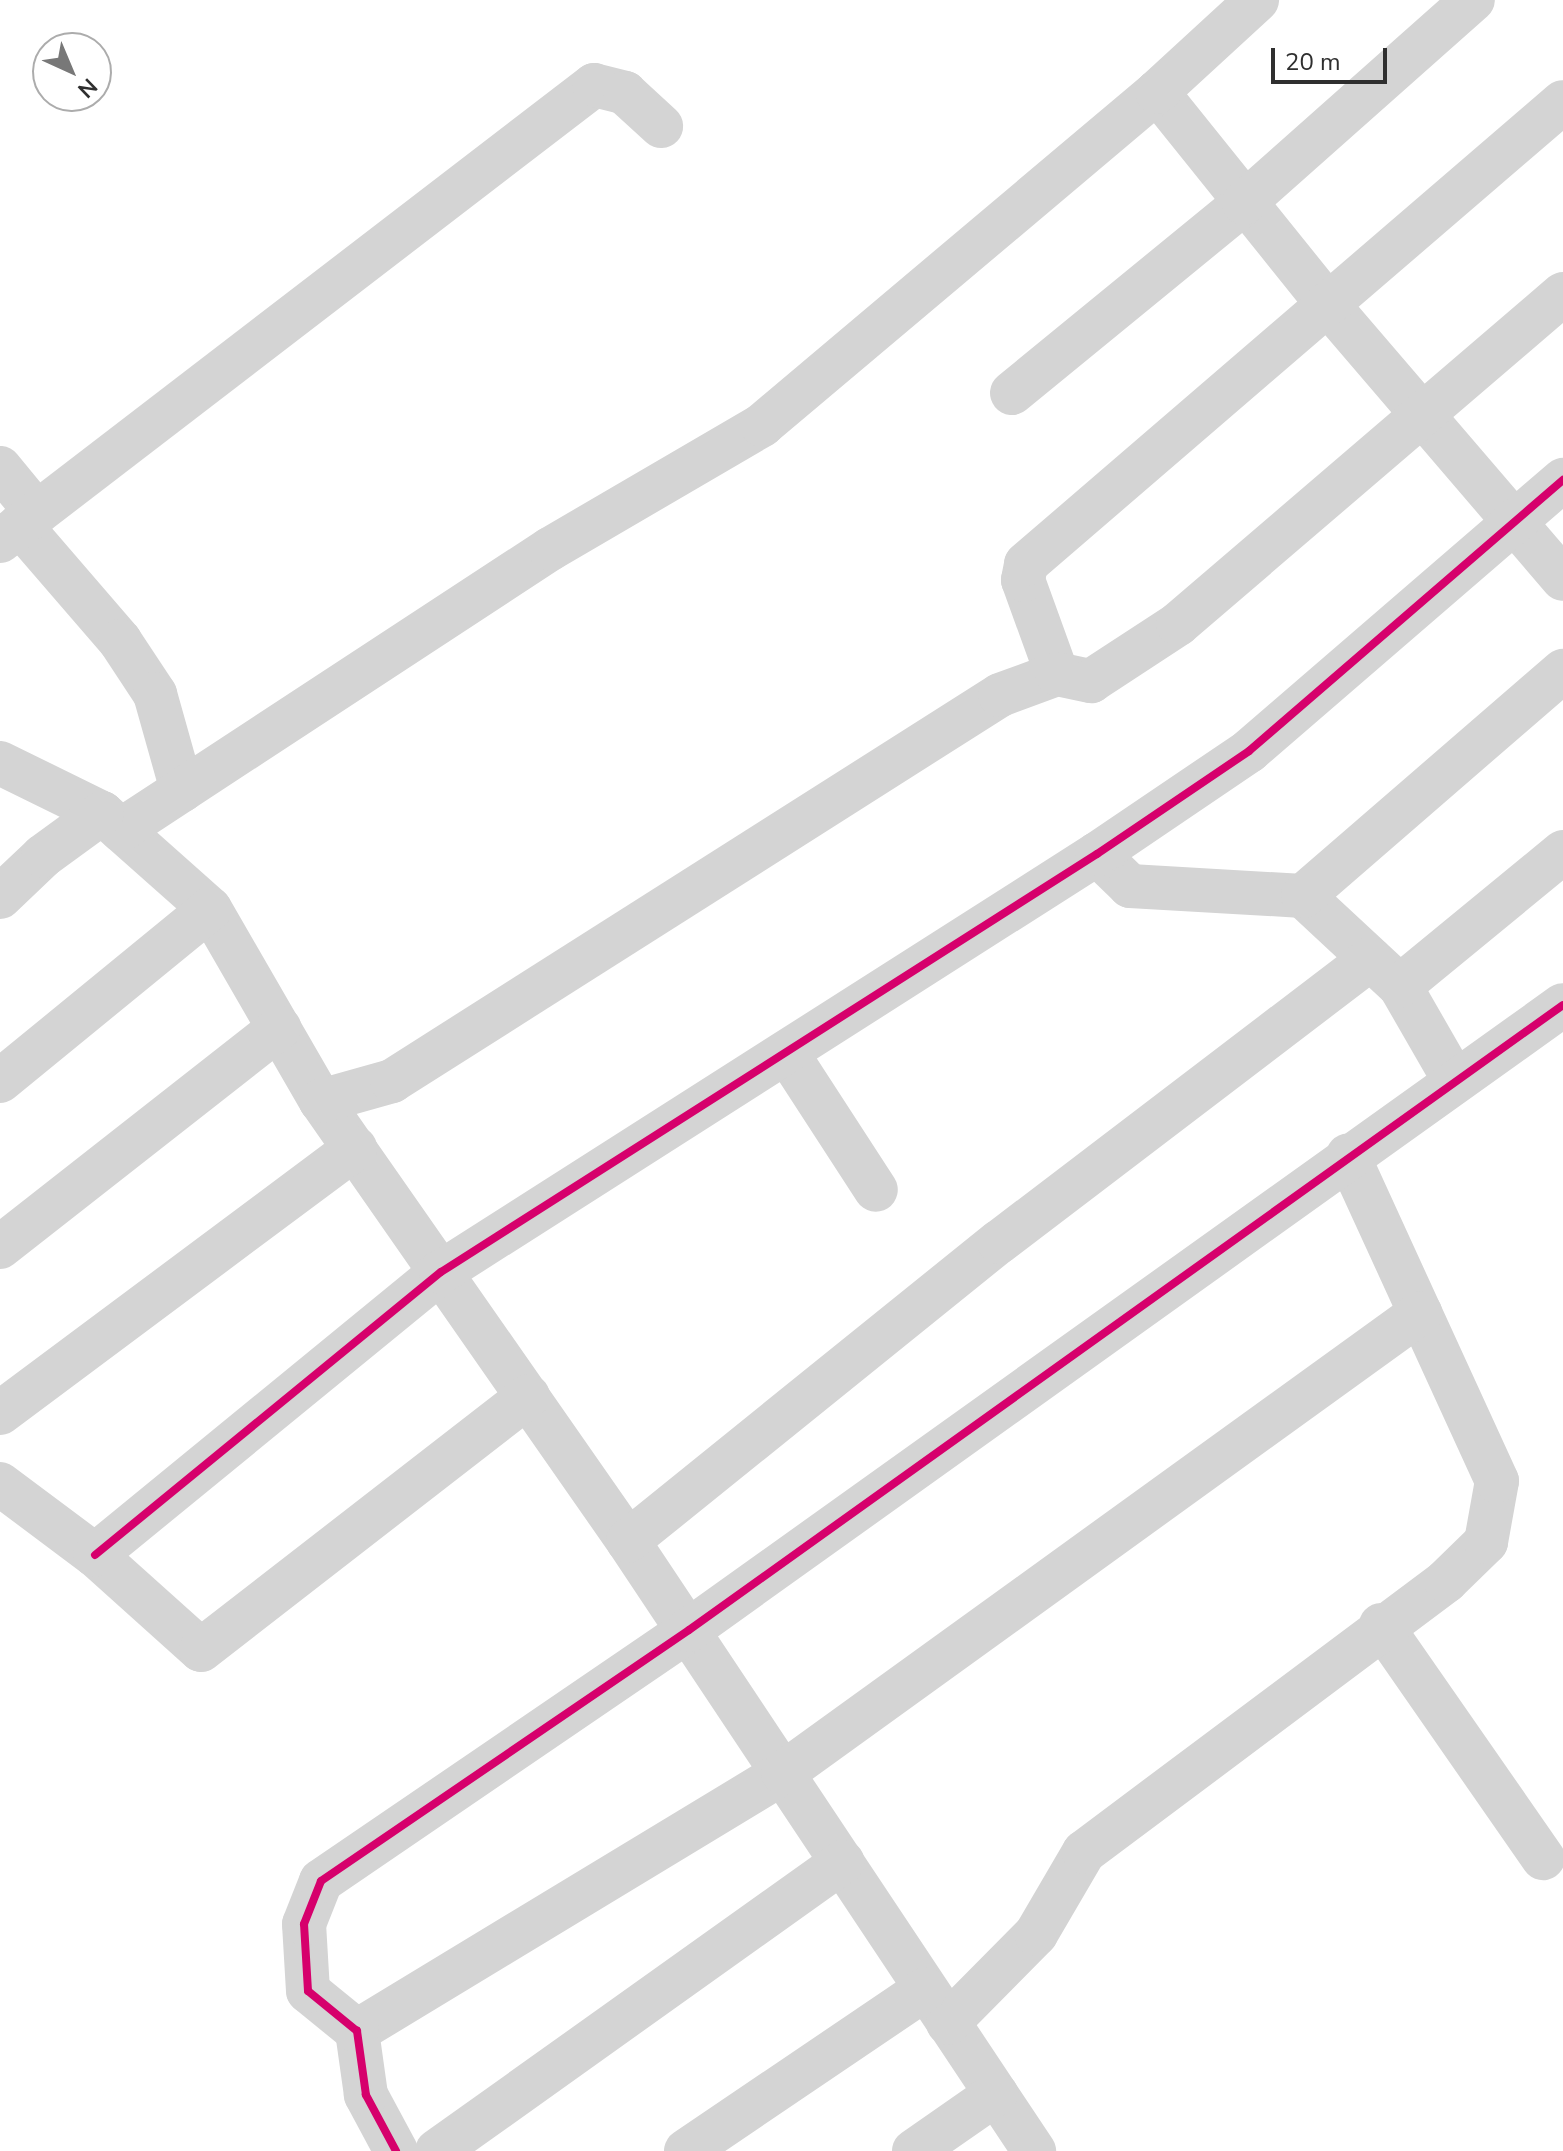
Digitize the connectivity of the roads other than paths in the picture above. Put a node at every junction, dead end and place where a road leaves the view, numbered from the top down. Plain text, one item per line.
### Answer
1 (1257, 0) edge
2 (1473, 0) edge
3 (1157, 92) junction
4 (1563, 102) edge
5 (661, 126) dead end
6 (1244, 203) junction
7 (1563, 294) edge
8 (1330, 307) junction
9 (1012, 393) dead end
10 (1424, 417) junction
11 (0, 468) edge
12 (1563, 480) edge
13 (1515, 521) junction
14 (19, 526) edge
15 (1563, 579) edge
16 (1563, 671) edge
17 (1057, 674) junction
18 (0, 763) edge
19 (182, 790) junction
20 (111, 822) junction
21 (1563, 852) edge
22 (1097, 854) junction
23 (1303, 896) junction
24 (0, 897) edge
25 (210, 909) junction
26 (1386, 972) junction
27 (1563, 1005) edge
28 (279, 1028) junction
29 (787, 1053) junction
30 (1454, 1080) junction
31 (0, 1081) edge
32 (321, 1101) junction
33 (355, 1148) junction
34 (1348, 1156) junction
35 (876, 1190) dead end
36 (0, 1247) edge
37 (441, 1272) junction
38 (1420, 1313) junction
39 (528, 1396) junction
40 (0, 1413) edge
41 (0, 1484) edge
42 (628, 1541) junction
43 (95, 1555) junction
44 (1381, 1625) junction
45 (689, 1630) junction
46 (783, 1773) junction
47 (1543, 1858) dead end
48 (842, 1862) junction
49 (936, 2006) junction
50 (357, 2031) junction
51 (996, 2094) junction
52 (396, 2151) edge
53 (437, 2151) edge
54 (686, 2151) edge
55 (914, 2151) edge
56 (1034, 2151) edge

1 - 3 street
2 - 6 street
3 - 6 street
3 - 19 street
4 - 8 street
5 - 14 street
6 - 8 street
6 - 9 street
7 - 10 street
8 - 10 street
8 - 17 street
10 - 13 street
10 - 17 street
11 - 14 street
12 - 13 street
13 - 15 street
13 - 22 street
14 - 19 street
16 - 23 street
17 - 32 street
18 - 20 street
19 - 20 street
20 - 24 street
20 - 25 street
21 - 26 street
22 - 23 street
22 - 29 street
23 - 26 street
25 - 28 street
25 - 31 street
26 - 30 street
26 - 42 street
27 - 30 street
28 - 32 street
28 - 36 street
29 - 35 street
29 - 37 street
30 - 34 street
32 - 33 street
33 - 37 street
33 - 40 street
34 - 38 street
34 - 45 street
37 - 39 street
37 - 43 street
38 - 44 street
38 - 46 street
39 - 42 street
39 - 43 street
41 - 43 street
42 - 45 street
44 - 47 street
44 - 49 street
45 - 46 street
45 - 50 street
46 - 48 street
46 - 50 street
48 - 49 street
48 - 53 street
49 - 51 street
49 - 54 street
50 - 52 street
51 - 55 street
51 - 56 street

